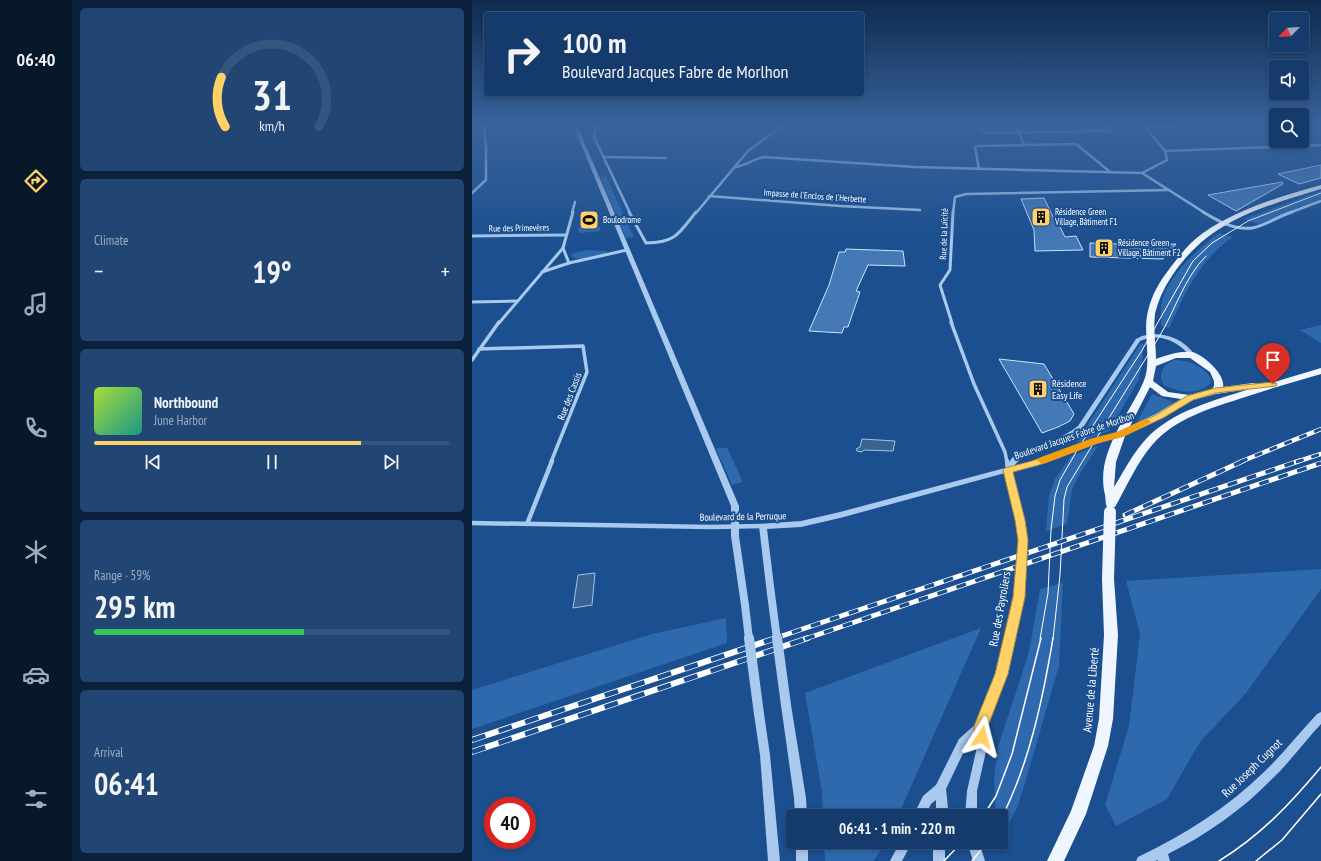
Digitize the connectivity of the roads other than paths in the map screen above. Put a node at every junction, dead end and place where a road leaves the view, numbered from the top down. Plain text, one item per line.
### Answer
1 (486, 165) edge
2 (592, 165) edge
3 (608, 165) edge
4 (747, 165) edge
5 (888, 165) edge
6 (979, 165) edge
7 (1102, 165) edge
8 (1157, 165) edge
9 (735, 167) joint
10 (979, 169) junction
11 (1109, 171) junction
12 (1142, 173) junction
13 (1321, 187) edge
14 (1169, 190) junction
15 (472, 193) edge
16 (709, 196) junction
17 (1321, 201) edge
18 (575, 202) dead end
19 (920, 210) dead end
20 (1224, 224) junction
21 (566, 235) junction
22 (472, 236) edge
23 (563, 248) junction
24 (627, 250) junction
25 (569, 263) junction
26 (540, 273) junction
27 (516, 301) junction
28 (472, 302) edge
29 (1151, 335) junction
30 (479, 349) junction
31 (1192, 354) junction
32 (472, 360) edge
33 (1152, 364) junction
34 (1321, 371) edge
35 (1148, 382) junction
36 (1273, 384) junction
37 (1215, 390) junction
38 (1190, 398) junction
39 (1121, 434) junction
40 (1008, 470) junction
41 (1112, 500) junction
42 (1110, 512) joint
43 (472, 523) edge
44 (527, 524) junction
45 (763, 526) junction
46 (734, 527) junction
47 (1321, 716) edge
48 (981, 726) junction
49 (940, 789) junction
50 (801, 809) edge
51 (922, 809) edge
52 (942, 809) edge
53 (971, 809) edge
54 (802, 849) edge
55 (902, 849) edge
56 (939, 849) edge
57 (975, 849) edge
58 (1163, 857) edge
59 (774, 861) edge
60 (802, 861) edge
61 (896, 861) edge
62 (939, 861) edge
63 (979, 861) edge
64 (1054, 861) edge
65 (1142, 861) edge

1 - 15 street
2 - 24 street
3 - 16 street
4 - 9 street
5 - 10 street
6 - 10 street
7 - 11 street
8 - 12 street
9 - 16 street
10 - 11 street
11 - 12 street
12 - 14 street
13 - 20 main road
14 - 20 street
14 - 40 street, Rue de la Laïcité
16 - 19 street, Impasse de l'Enclos de l'Herbette
17 - 20 street
18 - 21 street
20 - 29 main road
21 - 22 street, Rue des Primevères
21 - 23 street
23 - 25 street
23 - 26 street
24 - 25 street
24 - 46 street
25 - 26 street
26 - 27 street
27 - 28 street
27 - 30 street
29 - 31 street
29 - 33 main road
29 - 40 street, Boulevard Jacques Fabre de Morlhon
30 - 32 street
30 - 44 street, Rue des Cassis
31 - 33 main road
31 - 37 main road
33 - 35 main road
34 - 36 main road, Boulevard Jacques Fabre de Morlhon
35 - 38 main road
35 - 39 main road
36 - 37 main road, Boulevard Jacques Fabre de Morlhon
36 - 41 main road, Boulevard Jacques Fabre de Morlhon
37 - 38 main road, Boulevard Jacques Fabre de Morlhon
38 - 39 main road, Boulevard Jacques Fabre de Morlhon
39 - 40 street, Boulevard Jacques Fabre de Morlhon
39 - 41 main road
40 - 45 street, Boulevard de la Perruque
40 - 48 street, Rue des Payroliers, bridge
41 - 42 main road, Boulevard Jacques Fabre de Morlhon
42 - 64 main road, Avenue de la Liberté, bridge
43 - 44 street, Boulevard de la Perruque
44 - 46 street, Boulevard de la Perruque
45 - 46 street, Boulevard de la Perruque
45 - 50 street, bridge
46 - 59 street, bridge
47 - 58 street, Rue Joseph Cugnot
48 - 49 street, Rue des Payroliers
48 - 53 street, Rue des Payroliers
49 - 51 street, Rue des Payroliers
49 - 52 street
54 - 60 street
55 - 61 street
56 - 62 street
57 - 63 street
58 - 65 street, Rue Joseph Cugnot

